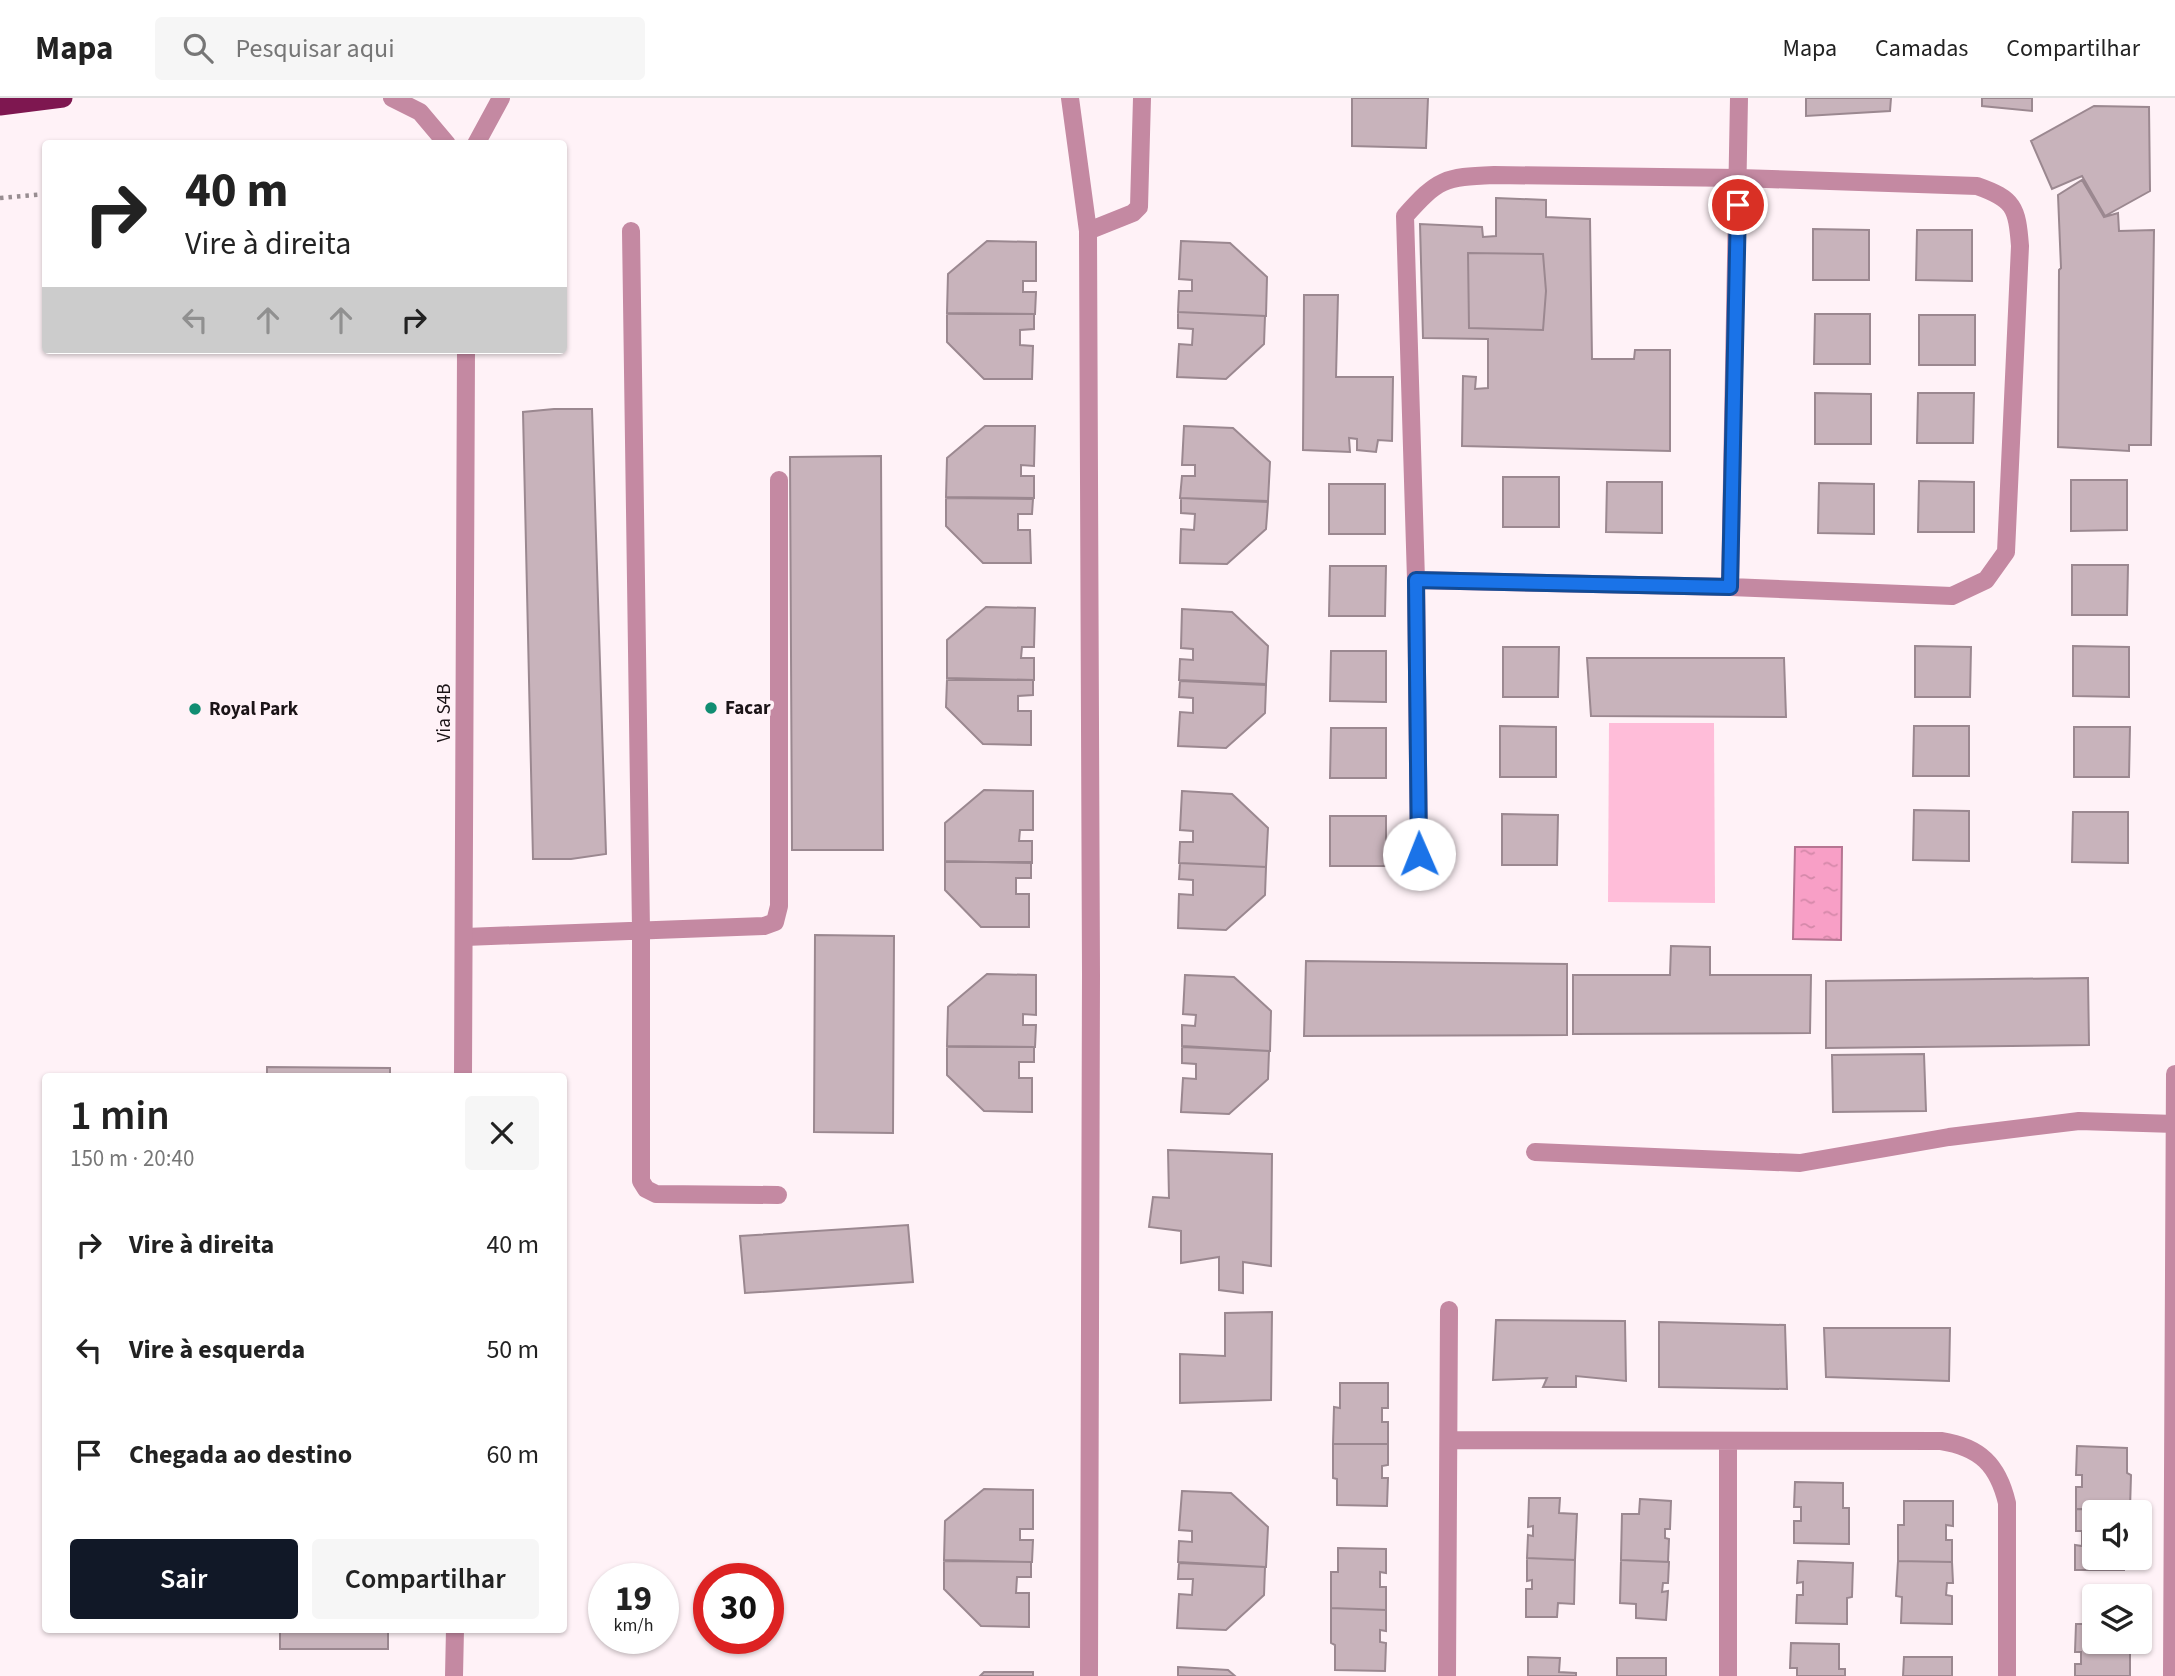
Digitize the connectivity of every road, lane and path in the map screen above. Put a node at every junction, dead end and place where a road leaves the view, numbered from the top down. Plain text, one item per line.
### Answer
1 (63, 98) edge
2 (392, 98) edge
3 (501, 98) edge
4 (1070, 98) edge
5 (1142, 98) edge
6 (1739, 98) edge
7 (0, 106) edge
8 (444, 140) edge
9 (478, 140) edge
10 (1739, 178) junction
11 (42, 194) edge
12 (0, 198) edge
13 (1088, 231) junction
14 (631, 232) dead end
15 (466, 354) edge
16 (779, 480) dead end
17 (1416, 580) junction
18 (1730, 587) junction
19 (1419, 854) dead end
20 (641, 930) junction
21 (465, 937) junction
22 (463, 1073) edge
23 (2175, 1074) edge
24 (2175, 1124) edge
25 (1535, 1152) dead end
26 (778, 1195) dead end
27 (1449, 1310) dead end
28 (1449, 1440) junction
29 (1728, 1441) junction
30 (454, 1633) edge
31 (454, 1676) edge
32 (1089, 1676) edge
33 (1447, 1676) edge
34 (1728, 1676) edge
35 (2007, 1676) edge
36 (2172, 1676) edge

1 - 7 highway
2 - 8 street
3 - 9 street
4 - 13 street
5 - 13 street
6 - 10 street
10 - 17 street
10 - 18 street
10 - 18 street
11 - 12 path
13 - 32 street
14 - 20 street
15 - 21 street, Via S4B
16 - 20 street
17 - 18 street
17 - 19 street
20 - 21 street
20 - 26 street
21 - 22 street, Via S4B
23 - 24 street
24 - 25 street
24 - 36 street
27 - 28 street
28 - 29 street
28 - 33 street
29 - 34 street
29 - 35 street
30 - 31 street

